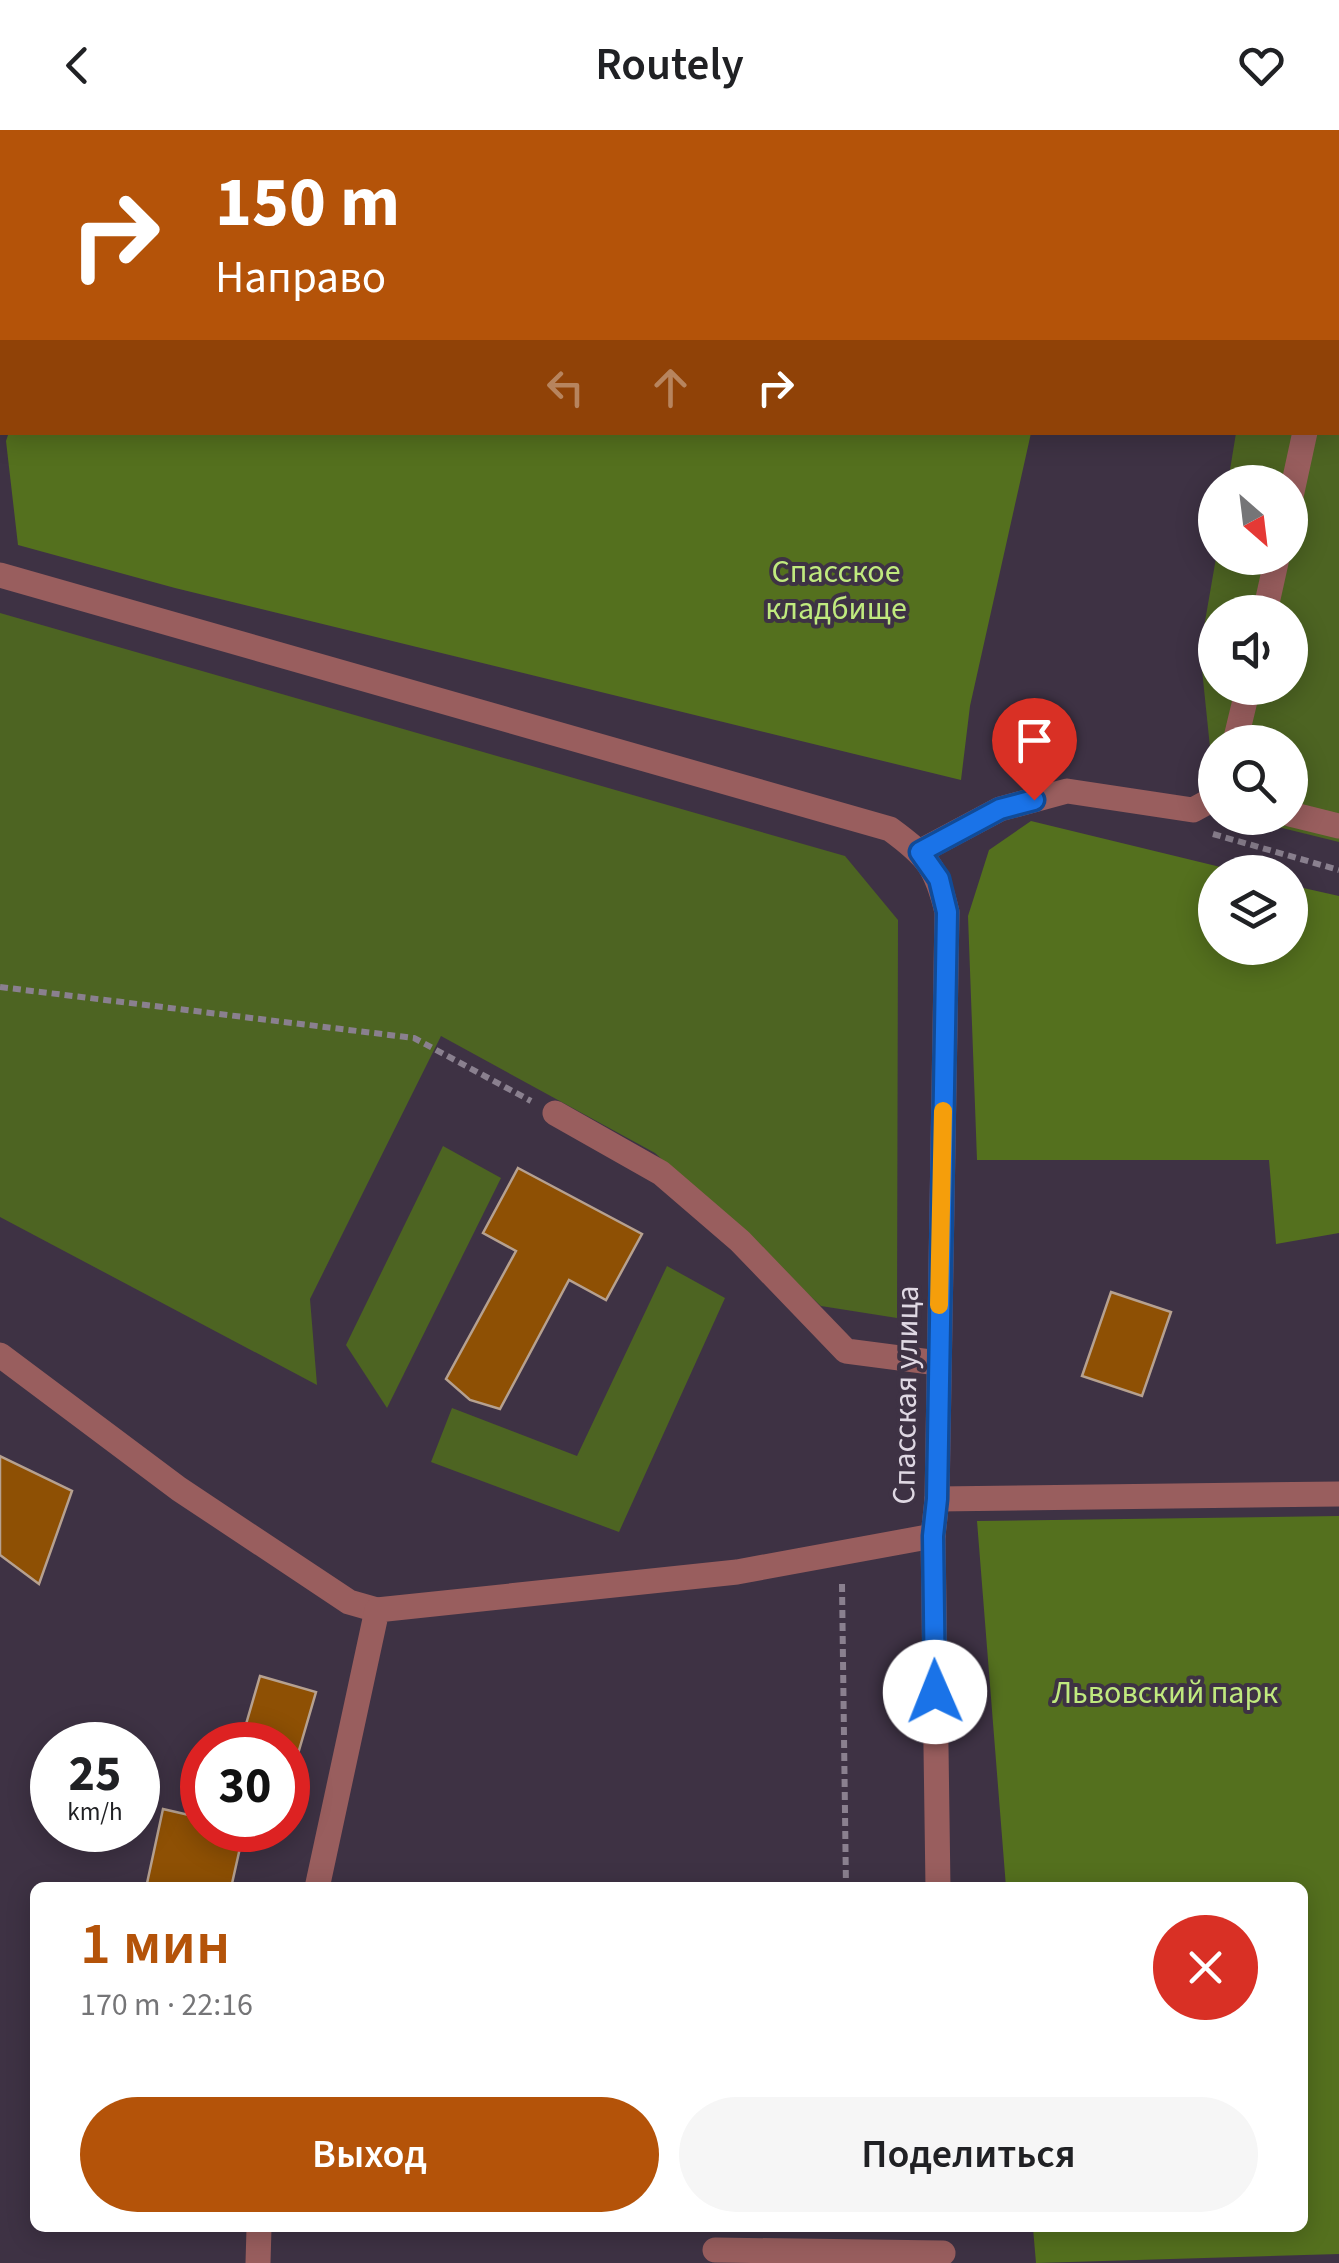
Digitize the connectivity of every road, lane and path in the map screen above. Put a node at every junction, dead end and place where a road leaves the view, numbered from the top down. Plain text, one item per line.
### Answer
1 (1304, 435) edge
2 (1298, 465) edge
3 (0, 575) edge
4 (1198, 803) edge
5 (1308, 818) edge
6 (1339, 826) edge
7 (1215, 835) edge
8 (920, 852) junction
9 (1339, 870) edge
10 (0, 988) edge
11 (554, 1114) joint
12 (0, 1355) edge
13 (938, 1363) junction
14 (1339, 1494) edge
15 (937, 1499) junction
16 (933, 1536) junction
17 (841, 1552) junction
18 (377, 1610) junction
19 (318, 1882) edge
20 (846, 1882) edge
21 (938, 1882) edge
22 (258, 2232) edge
23 (942, 2248) edge
24 (715, 2250) dead end
25 (258, 2263) edge

1 - 2 street
3 - 8 street
4 - 8 street
5 - 6 street
7 - 9 path
8 - 13 street, Спасская улица
10 - 11 path
11 - 13 street
12 - 18 street
13 - 15 street, Спасская улица
14 - 15 street
15 - 16 street, Спасская улица
16 - 17 street
16 - 21 street, Спасская улица
17 - 18 street
17 - 20 path
18 - 19 street
22 - 25 street
23 - 24 street

